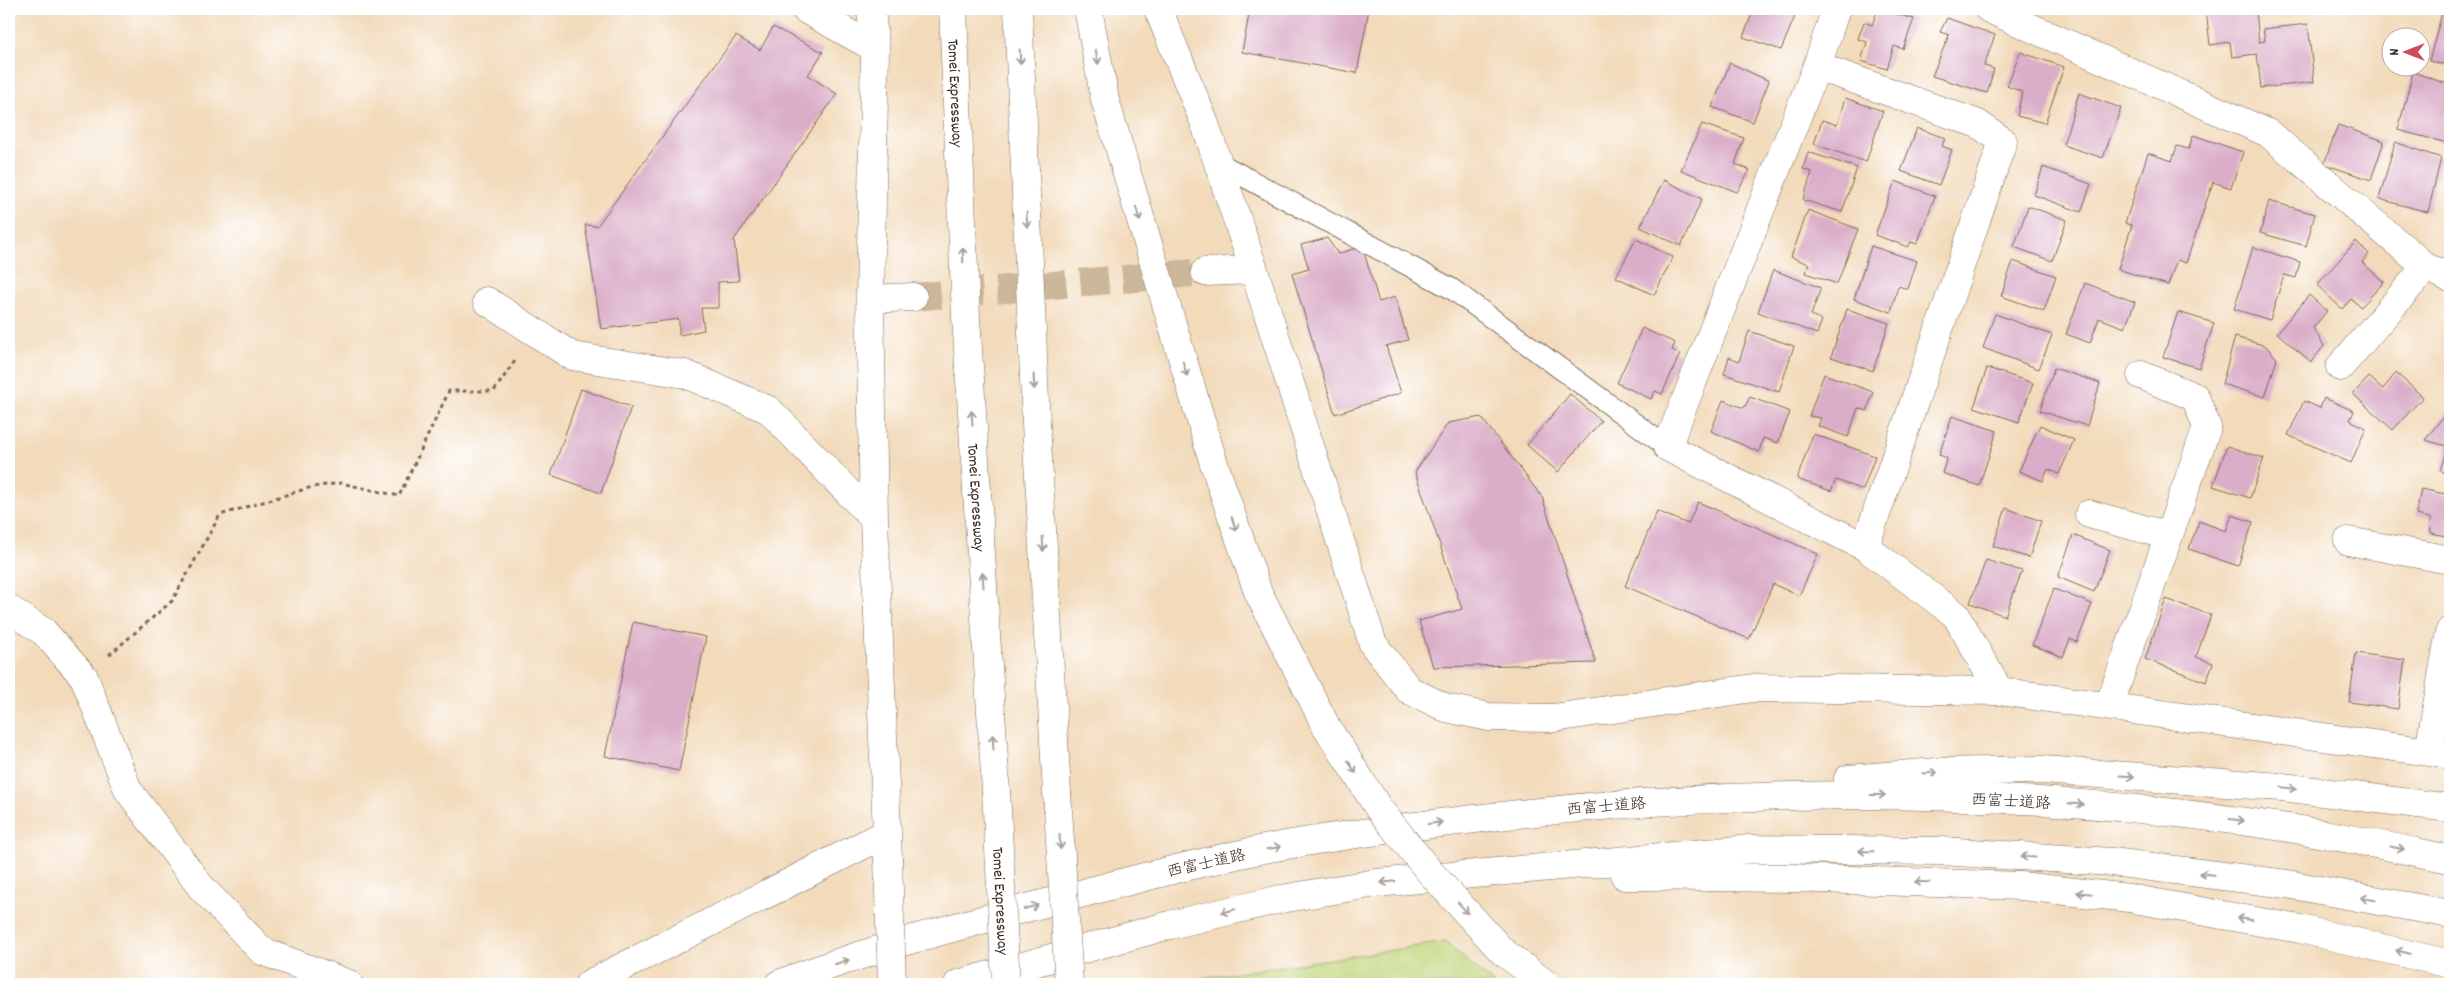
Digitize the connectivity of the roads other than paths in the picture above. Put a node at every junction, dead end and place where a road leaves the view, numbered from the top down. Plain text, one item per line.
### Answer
1 (805, 9) edge
2 (871, 9) edge
3 (953, 9) edge
4 (1018, 9) edge
5 (1088, 9) edge
6 (1158, 9) edge
7 (1836, 9) edge
8 (1989, 9) edge
9 (875, 48) junction
10 (1817, 66) junction
11 (1217, 162) junction
12 (1254, 270) junction
13 (1204, 272) tunnel mouth
14 (2438, 272) edge
15 (913, 297) tunnel mouth
16 (870, 299) junction
17 (487, 301) dead end
18 (2340, 367) dead end
19 (2141, 375) dead end
20 (1667, 447) junction
21 (2089, 514) dead end
22 (874, 519) junction
23 (2169, 536) junction
24 (2348, 541) dead end
25 (1865, 547) junction
26 (2450, 560) edge
27 (9, 609) edge
28 (2450, 631) edge
29 (1999, 691) junction
30 (2109, 706) junction
31 (2440, 753) edge
32 (1655, 800) junction
33 (2450, 808) edge
34 (888, 845) junction
35 (2450, 859) edge
36 (1471, 874) junction
37 (2450, 914) edge
38 (2450, 964) edge
39 (349, 984) edge
40 (589, 984) edge
41 (779, 984) edge
42 (892, 984) edge
43 (958, 984) edge
44 (1006, 984) edge
45 (1068, 984) edge
46 (1546, 984) edge

1 - 9 main road
2 - 9 main road
44 -> 3 main road, Tomei Expressway, bridge
4 -> 45 main road, bridge
5 -> 46 main road, bridge
6 - 11 main road
7 - 10 main road
8 - 14 main road
9 - 16 main road
10 - 20 main road
10 - 25 main road
11 - 12 main road
11 - 20 lane
12 - 13 main road
12 - 29 main road
14 - 18 main road
15 - 16 main road
16 - 22 main road
17 - 22 main road
19 - 23 main road
20 - 25 main road
21 - 23 main road
22 - 34 main road
23 - 30 main road
24 - 26 main road
25 - 29 main road
27 - 39 main road
28 - 31 main road
29 - 30 main road
30 - 31 main road
32 -> 33 main road
32 -> 35 main road, 西富士道路
41 -> 32 main road, 西富士道路
34 - 40 main road
34 - 42 main road, bridge
37 -> 36 main road
38 -> 36 main road
36 -> 43 main road

